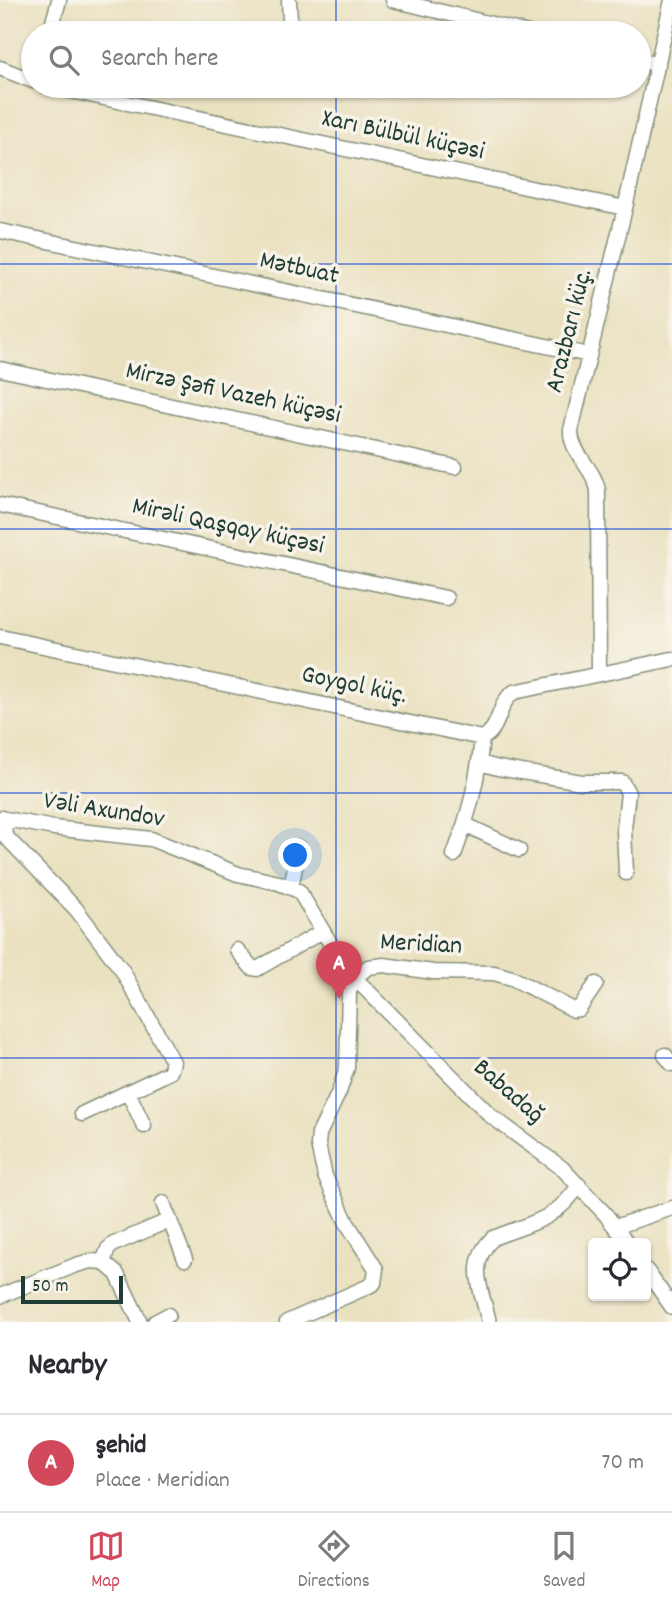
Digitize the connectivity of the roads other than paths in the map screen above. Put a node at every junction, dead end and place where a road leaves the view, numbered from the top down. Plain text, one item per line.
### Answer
1 (59, 0) edge
2 (289, 0) edge
3 (393, 0) edge
4 (672, 0) edge
5 (53, 21) edge
6 (290, 21) dead end
7 (479, 21) edge
8 (651, 63) edge
9 (658, 65) junction
10 (2, 73) edge
11 (21, 78) edge
12 (651, 95) edge
13 (104, 98) edge
14 (650, 98) edge
15 (625, 208) junction
16 (0, 232) edge
17 (589, 355) junction
18 (0, 369) edge
19 (455, 467) dead end
20 (0, 505) edge
21 (446, 598) dead end
22 (0, 636) edge
23 (672, 659) edge
24 (599, 674) junction
25 (482, 738) junction
26 (480, 763) junction
27 (1, 818) edge
28 (466, 824) junction
29 (299, 848) dead end
30 (519, 850) dead end
31 (454, 856) dead end
32 (626, 873) dead end
33 (291, 887) junction
34 (323, 931) junction
35 (237, 950) dead end
36 (355, 978) junction
37 (596, 984) dead end
38 (128, 1092) junction
39 (82, 1114) dead end
40 (144, 1126) dead end
41 (579, 1185) junction
42 (163, 1203) dead end
43 (672, 1208) edge
44 (170, 1220) junction
45 (615, 1227) junction
46 (623, 1238) edge
47 (185, 1259) dead end
48 (103, 1262) junction
49 (651, 1277) edge
50 (0, 1296) edge
51 (672, 1307) edge
52 (140, 1322) edge
53 (287, 1322) edge
54 (489, 1322) edge

1 - 5 street
2 - 6 street
3 - 7 street
4 - 9 street, Arazbarı küç.
8 - 9 street
9 - 12 street, Arazbarı küç.
10 - 11 street
13 - 15 street, Xarı Bülbül küçəsi
14 - 15 street, Arazbarı küç.
15 - 17 street, Arazbarı küç.
16 - 17 street, Mətbuat
17 - 24 street, Arazbarı küç.
18 - 19 street, Mirzə Şəfi Vazeh küçəsi
20 - 21 street, Mirəli Qaşqay küçəsi
22 - 25 street, Goygol küç.
23 - 24 street
24 - 25 street
25 - 26 street
26 - 28 street
26 - 32 street
27 - 33 street, Vəli Axundov
27 - 38 street
28 - 30 street
28 - 31 street
29 - 33 street
33 - 34 street
34 - 35 street
34 - 36 street
36 - 37 street, Meridian
36 - 41 street, Babadağ
36 - 53 street, Meridian
38 - 39 street
38 - 40 street
41 - 45 street, Babadağ
41 - 54 street
42 - 44 street
43 - 45 street
44 - 47 street
44 - 48 street
45 - 46 street, Babadağ
48 - 50 street
48 - 52 street
49 - 51 street

